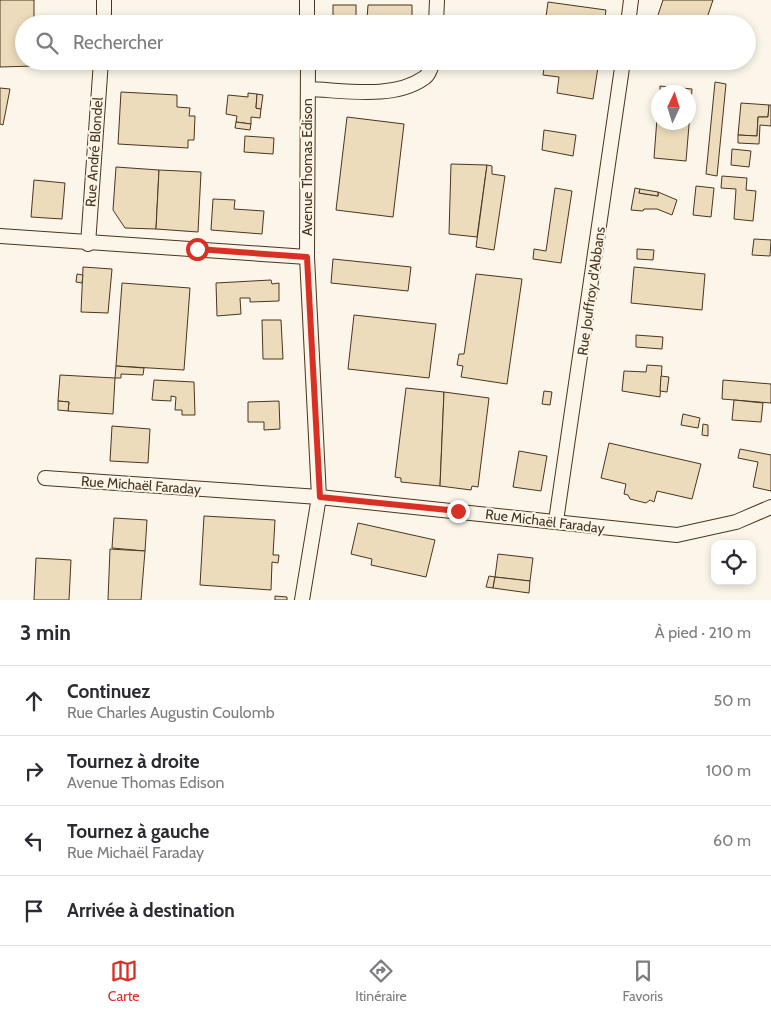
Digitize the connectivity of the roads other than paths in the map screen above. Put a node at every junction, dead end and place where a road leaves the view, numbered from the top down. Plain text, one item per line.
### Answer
1 (104, 0) edge
2 (307, 0) edge
3 (436, 0) edge
4 (631, 0) edge
5 (104, 15) edge
6 (307, 15) edge
7 (436, 15) edge
8 (629, 15) edge
9 (100, 70) edge
10 (308, 70) edge
11 (429, 70) edge
12 (622, 70) edge
13 (308, 89) junction
14 (0, 236) edge
15 (88, 244) junction
16 (307, 257) junction
17 (45, 478) dead end
18 (320, 497) junction
19 (771, 507) edge
20 (556, 521) junction
21 (302, 600) edge

1 - 5 street
2 - 6 street
3 - 7 street
4 - 8 street
9 - 15 street, Rue André Blondel
10 - 13 street, Avenue Thomas Edison
11 - 13 street
12 - 20 street, Rue Jouffroy d'Abbans
13 - 16 street, Avenue Thomas Edison
14 - 15 street
15 - 16 street
16 - 18 street, Avenue Thomas Edison
17 - 18 street, Rue Michaël Faraday
18 - 20 street, Rue Michaël Faraday
18 - 21 street, Avenue Thomas Edison
19 - 20 street, Rue Michaël Faraday

